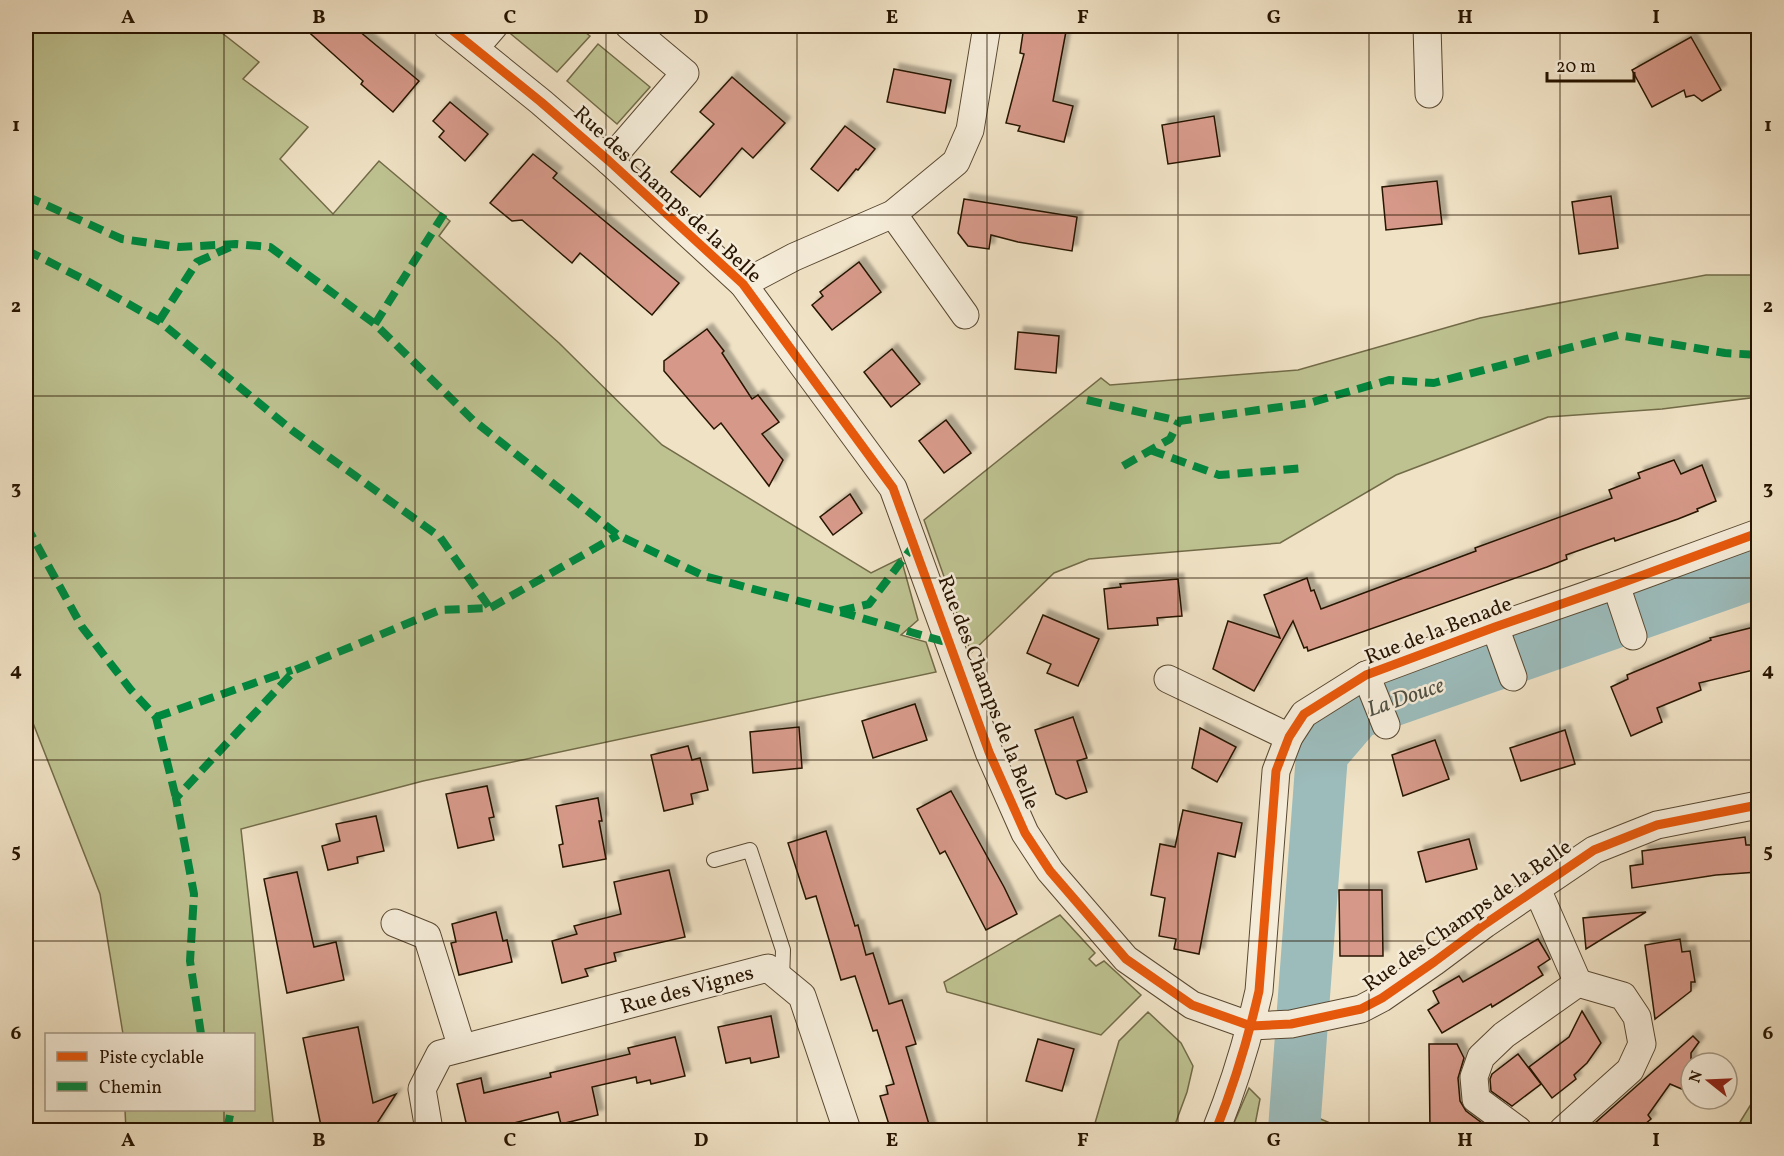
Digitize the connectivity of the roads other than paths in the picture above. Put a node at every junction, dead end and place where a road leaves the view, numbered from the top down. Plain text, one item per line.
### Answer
1 (447, 26) edge
2 (494, 26) edge
3 (629, 26) edge
4 (987, 26) edge
5 (1427, 26) edge
6 (475, 48) junction
7 (1429, 94) dead end
8 (609, 161) junction
9 (893, 214) junction
10 (743, 284) junction
11 (965, 315) dead end
12 (1758, 533) edge
13 (1616, 585) junction
14 (1629, 624) dead end
15 (1499, 637) junction
16 (1513, 677) dead end
17 (1168, 679) dead end
18 (1370, 684) junction
19 (1386, 725) dead end
20 (1289, 737) junction
21 (1758, 805) edge
22 (714, 860) dead end
23 (1537, 889) junction
24 (395, 924) dead end
25 (782, 980) junction
26 (1578, 982) junction
27 (1251, 1026) junction
28 (462, 1048) junction
29 (429, 1131) edge
30 (846, 1131) edge
31 (1216, 1131) edge
32 (1518, 1131) edge
33 (1563, 1131) edge

1 - 6 street, Rue des Champs de la Belle
2 - 6 street
3 - 8 street, Rue des Champs de la Belle
4 - 9 street
5 - 7 street
6 - 8 street, Rue des Champs de la Belle
8 - 10 street, Rue des Champs de la Belle
9 - 10 street
9 - 11 street
10 - 27 street, Rue des Champs de la Belle
12 - 13 street, Rue de la Benade
13 - 14 street
13 - 15 street, Rue de la Benade
15 - 16 street
15 - 18 street, Rue de la Benade
17 - 20 street
18 - 19 street
18 - 20 street, Rue de la Benade
20 - 27 street, Rue de la Benade
21 - 23 street, Rue des Champs de la Belle
22 - 25 lane
23 - 26 street
23 - 27 street, Rue des Champs de la Belle
24 - 28 street
25 - 28 street, Rue des Vignes
25 - 30 street, Rue des Vignes
26 - 32 street
26 - 33 street
27 - 31 street
28 - 29 street, Rue des Vignes

